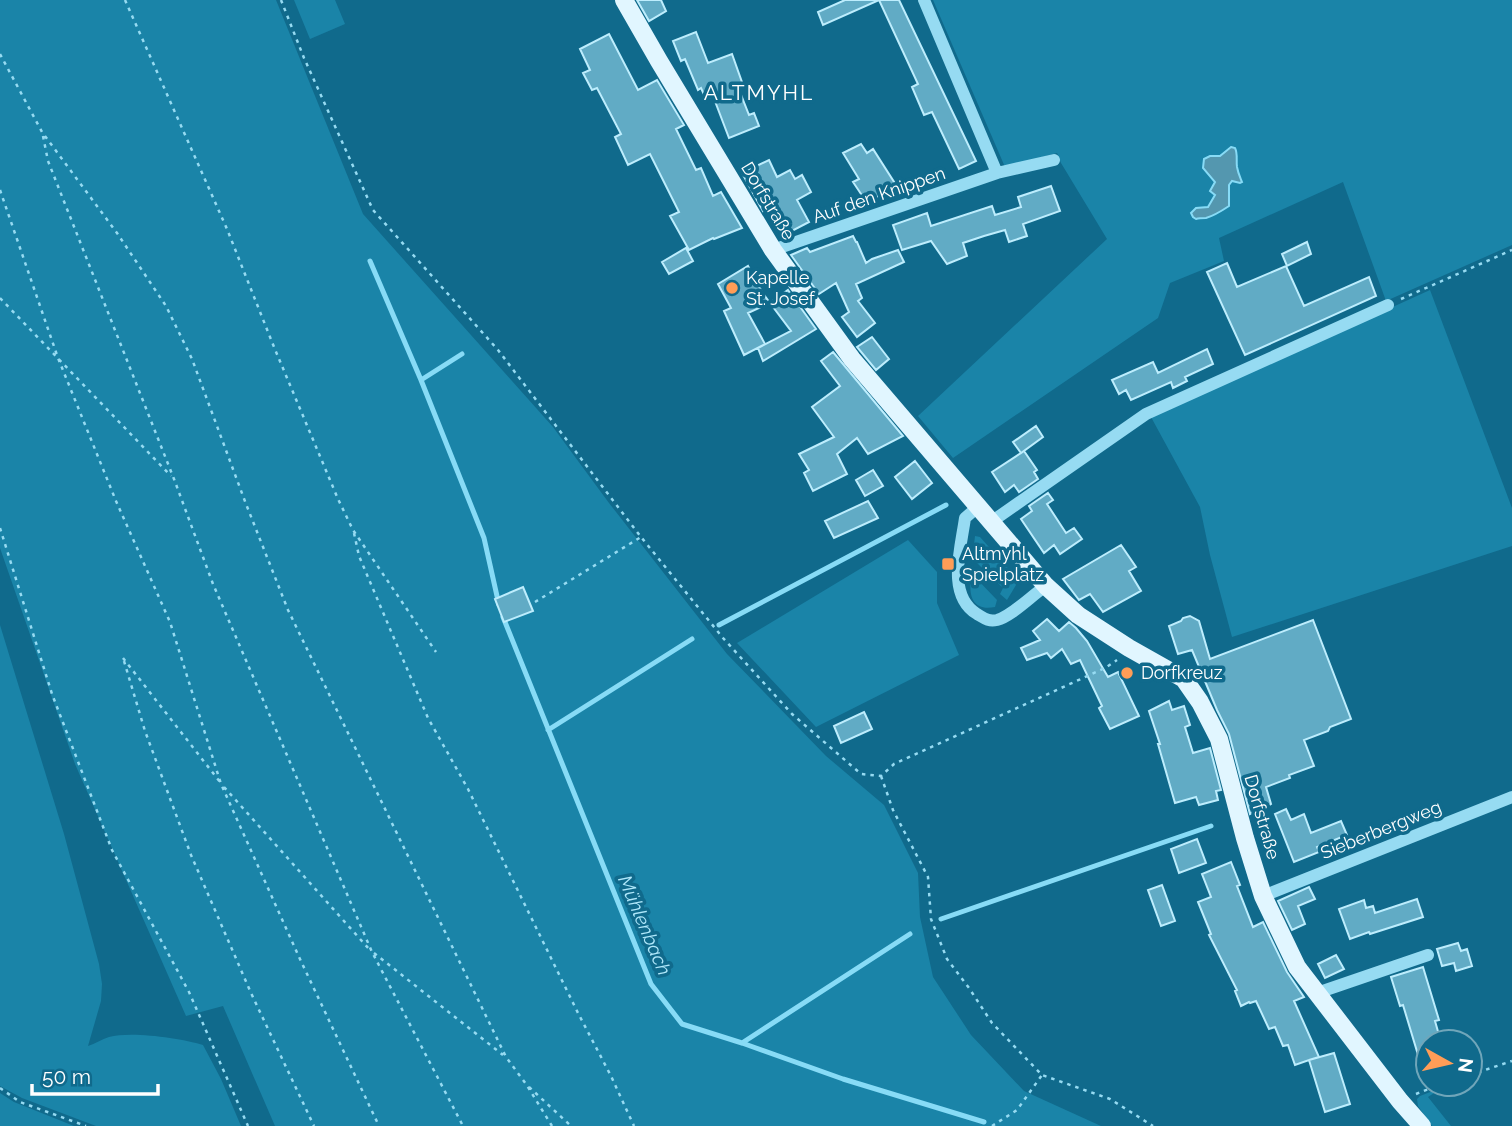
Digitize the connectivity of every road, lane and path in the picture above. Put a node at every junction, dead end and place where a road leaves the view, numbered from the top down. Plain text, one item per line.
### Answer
1 (125, 0) edge
2 (281, 0) edge
3 (624, 0) edge
4 (924, 0) edge
5 (0, 54) edge
6 (42, 132) junction
7 (1054, 160) dead end
8 (997, 173) junction
9 (0, 190) edge
10 (773, 250) junction
11 (1512, 250) edge
12 (0, 298) edge
13 (1388, 305) joint
14 (58, 358) junction
15 (174, 479) junction
16 (979, 506) junction
17 (991, 522) junction
18 (0, 528) edge
19 (353, 530) junction
20 (642, 537) junction
21 (1046, 586) junction
22 (535, 602) dead end
23 (1129, 648) junction
24 (436, 652) dead end
25 (881, 776) junction
26 (221, 784) junction
27 (1512, 797) edge
28 (1263, 896) junction
29 (372, 952) junction
30 (1428, 955) dead end
31 (1317, 993) junction
32 (506, 1057) junction
33 (1512, 1061) edge
34 (1484, 1070) edge
35 (1042, 1075) junction
36 (526, 1084) junction
37 (0, 1088) edge
38 (1414, 1095) edge
39 (1401, 1101) junction
40 (86, 1126) edge
41 (248, 1126) edge
42 (313, 1126) edge
43 (379, 1126) edge
44 (463, 1126) edge
45 (552, 1126) edge
46 (571, 1126) edge
47 (634, 1126) edge
48 (992, 1126) edge
49 (1153, 1126) edge
50 (1423, 1126) edge

1 - 19 path
2 - 20 path
3 - 10 main road, Dorfstraße
4 - 8 street
5 - 6 path
6 - 15 path
6 - 32 path
7 - 8 street, Auf den Knippen
8 - 10 street, Auf den Knippen
9 - 14 path
10 - 16 main road, Dorfstraße
11 - 13 path
12 - 14 path
13 - 17 street
14 - 15 path
14 - 26 path
15 - 29 path
16 - 17 main road, Dorfstraße
16 - 21 street
17 - 21 main road, Dorfstraße
18 - 41 path
19 - 24 path
19 - 47 path
20 - 22 path
20 - 25 path
21 - 23 main road, Dorfstraße
23 - 25 path
23 - 28 main road, Dorfstraße
25 - 35 path
26 - 29 path
26 - 42 path
26 - 43 path
27 - 28 street, Sieberbergweg
28 - 31 main road, Dorfstraße
29 - 32 path
29 - 44 path
30 - 31 street
31 - 39 main road, Dorfstraße
32 - 36 path
33 - 34 path
35 - 48 path
35 - 49 path
36 - 45 path
36 - 46 path
37 - 40 path
38 - 39 path
39 - 50 main road, Dorfstraße

